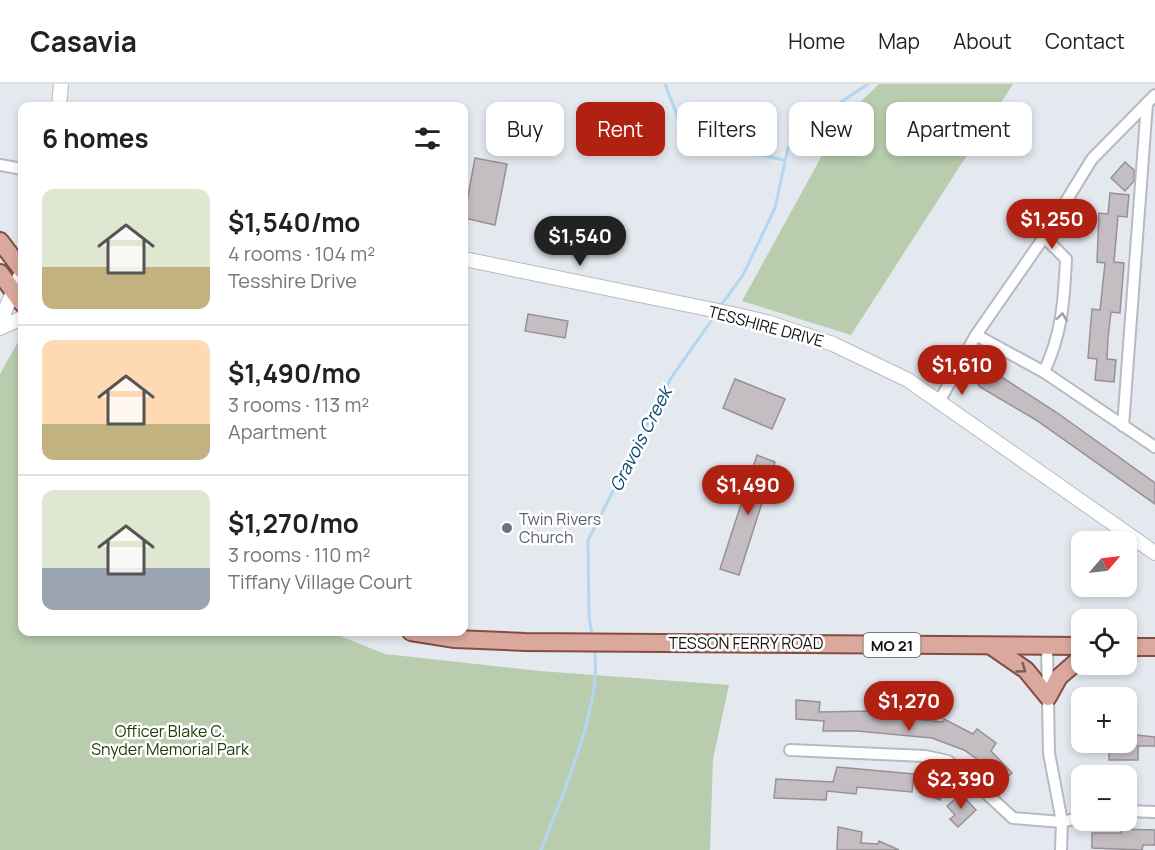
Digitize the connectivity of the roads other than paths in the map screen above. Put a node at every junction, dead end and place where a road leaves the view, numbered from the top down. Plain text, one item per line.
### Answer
1 (61, 84) edge
2 (1151, 99) edge
3 (59, 102) edge
4 (0, 165) edge
5 (18, 168) edge
6 (1044, 237) junction
7 (0, 241) edge
8 (468, 260) edge
9 (18, 266) edge
10 (0, 273) edge
11 (18, 297) edge
12 (18, 320) edge
13 (0, 322) edge
14 (0, 328) edge
15 (976, 335) junction
16 (1044, 372) junction
17 (940, 400) junction
18 (1124, 426) junction
19 (1155, 447) edge
20 (1155, 553) edge
21 (436, 636) edge
22 (991, 646) junction
23 (1047, 646) junction
24 (1071, 646) edge
25 (1137, 647) edge
26 (1155, 647) edge
27 (1071, 667) edge
28 (1048, 697) junction
29 (790, 750) dead end
30 (1137, 811) edge
31 (1155, 812) edge
32 (1071, 820) edge
33 (1062, 822) junction
34 (1061, 850) edge

1 - 3 street
2 - 6 street
2 - 18 street
4 - 5 street
6 - 15 street
16 -> 6 street
7 - 9 main road
8 - 17 street, TESSHIRE DRIVE
10 - 11 main road
11 - 13 street
12 - 14 street
15 - 16 street
15 - 17 street
16 - 18 street
17 - 20 street, TESSHIRE DRIVE
18 - 19 street
21 - 22 main road, TESSON FERRY ROAD / MO 21
22 - 23 main road, TESSON FERRY ROAD / MO 21
22 -> 28 main road
23 - 24 main road, TESSON FERRY ROAD / MO 21
23 - 28 street
25 - 26 main road
27 - 28 main road
28 - 33 street
29 - 33 street
30 - 31 street
32 - 33 street
33 - 34 street

